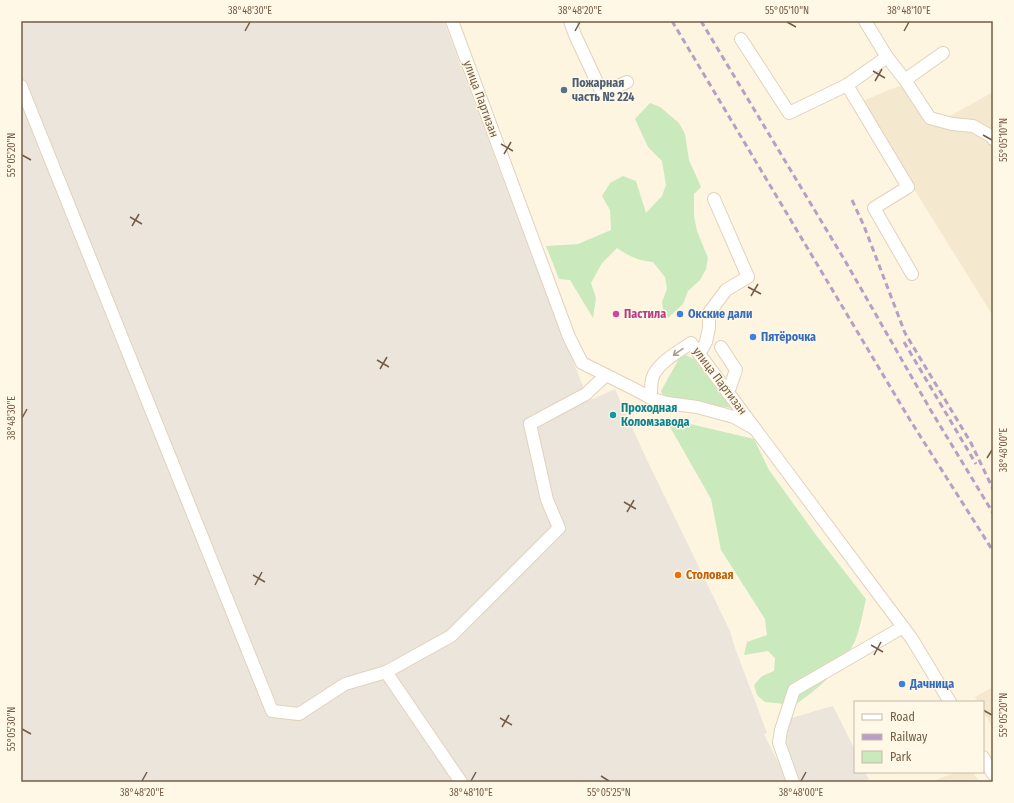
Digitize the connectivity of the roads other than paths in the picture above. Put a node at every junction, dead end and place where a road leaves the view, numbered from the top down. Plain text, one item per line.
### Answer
1 (452, 21) edge
2 (570, 21) edge
3 (865, 21) edge
4 (741, 39) dead end
5 (942, 54) dead end
6 (887, 57) junction
7 (905, 80) junction
8 (627, 82) dead end
9 (847, 85) junction
10 (21, 86) edge
11 (993, 139) edge
12 (714, 198) dead end
13 (912, 274) dead end
14 (721, 347) dead end
15 (699, 354) junction
16 (606, 375) junction
17 (728, 393) junction
18 (641, 395) junction
19 (755, 429) junction
20 (903, 627) junction
21 (386, 672) junction
22 (949, 701) edge
23 (984, 759) edge
24 (993, 774) edge
25 (461, 782) edge
26 (793, 782) edge

1 - 16 street, улица Партизан
2 - 8 street
3 - 6 street
4 - 9 street
5 - 7 street
6 - 7 street
6 - 9 street
7 - 11 street
9 - 13 street
10 - 21 street
12 - 15 street
14 - 17 street
15 - 17 street, улица Партизан
15 -> 18 street, улица Партизан
16 - 18 street, улица Партизан
16 - 21 street
17 - 19 street, улица Партизан
18 - 19 street
19 - 20 street, улица Партизан
20 - 22 street, улица Партизан
20 - 26 street
21 - 25 street
23 - 24 street

